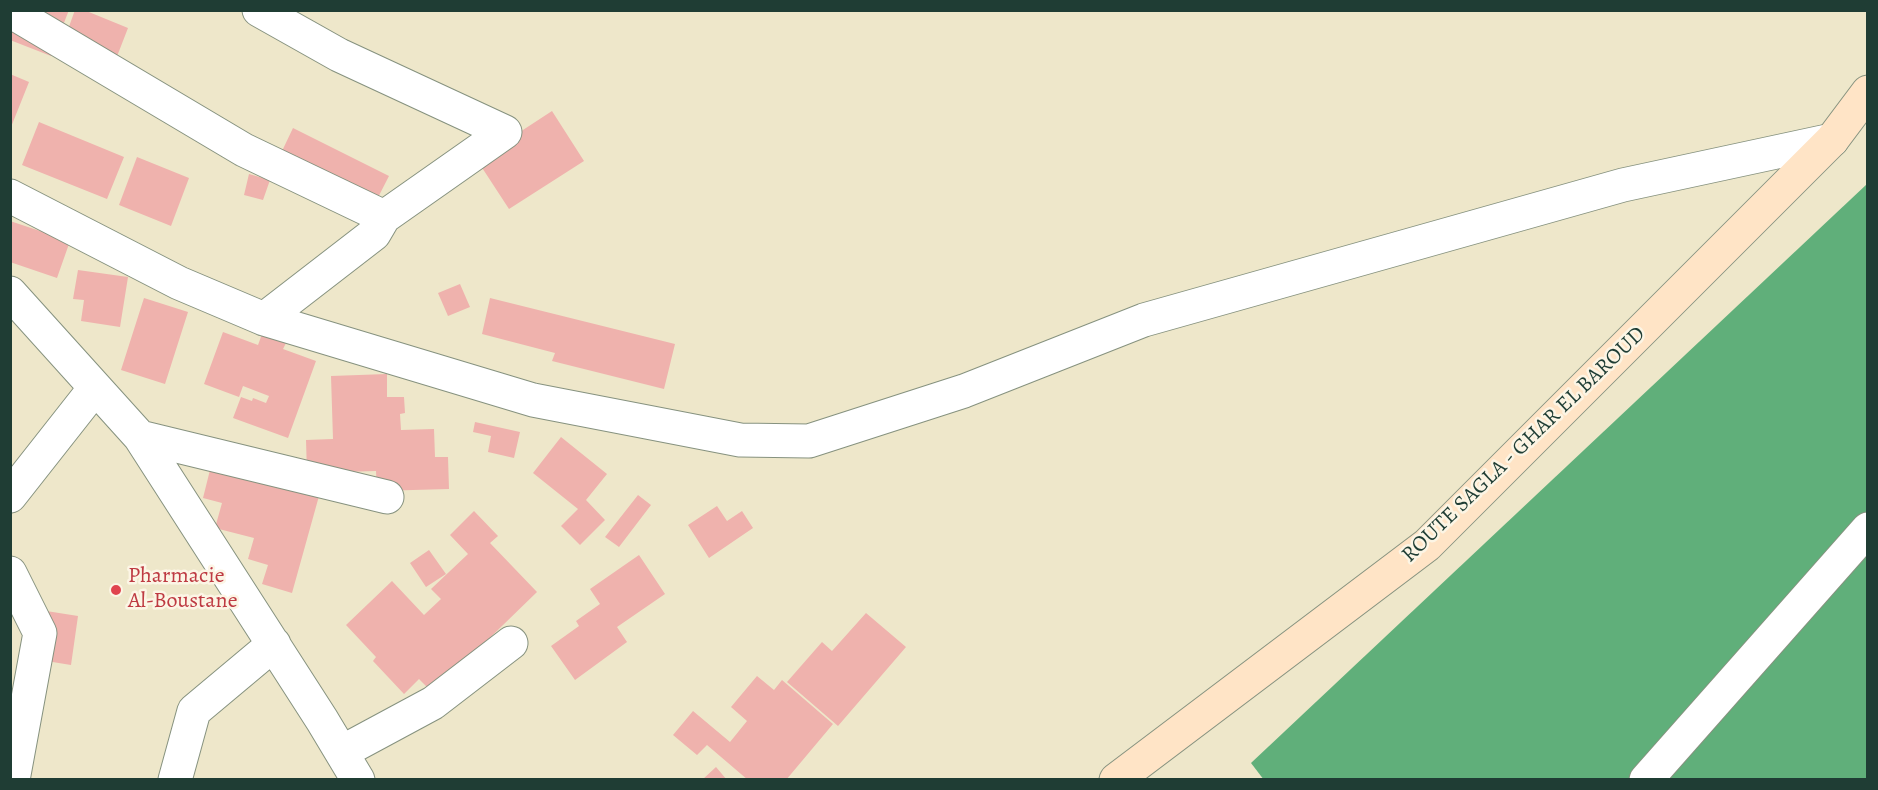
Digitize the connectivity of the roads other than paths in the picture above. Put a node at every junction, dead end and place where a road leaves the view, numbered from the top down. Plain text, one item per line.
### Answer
1 (259, 10) edge
2 (10, 11) edge
3 (1868, 93) edge
4 (1832, 140) junction
5 (10, 196) edge
6 (384, 217) junction
7 (10, 293) edge
8 (264, 319) junction
9 (95, 388) junction
10 (140, 437) junction
11 (10, 496) edge
12 (387, 497) dead end
13 (1868, 529) edge
14 (10, 573) edge
15 (511, 643) dead end
16 (274, 644) junction
17 (342, 752) junction
18 (13, 780) edge
19 (175, 780) edge
20 (358, 780) edge
21 (1116, 780) edge
22 (1646, 780) edge

1 - 6 street
2 - 6 street
3 - 4 main road, ROUTE SAGLA - GHAR EL BAROUD
4 - 8 street
4 - 21 main road, ROUTE SAGLA - GHAR EL BAROUD
5 - 8 street
6 - 8 street
7 - 9 street
9 - 10 street
9 - 11 street
10 - 12 street
10 - 16 street
13 - 22 street
14 - 18 street
15 - 17 street
16 - 17 street
16 - 19 street
17 - 20 street

